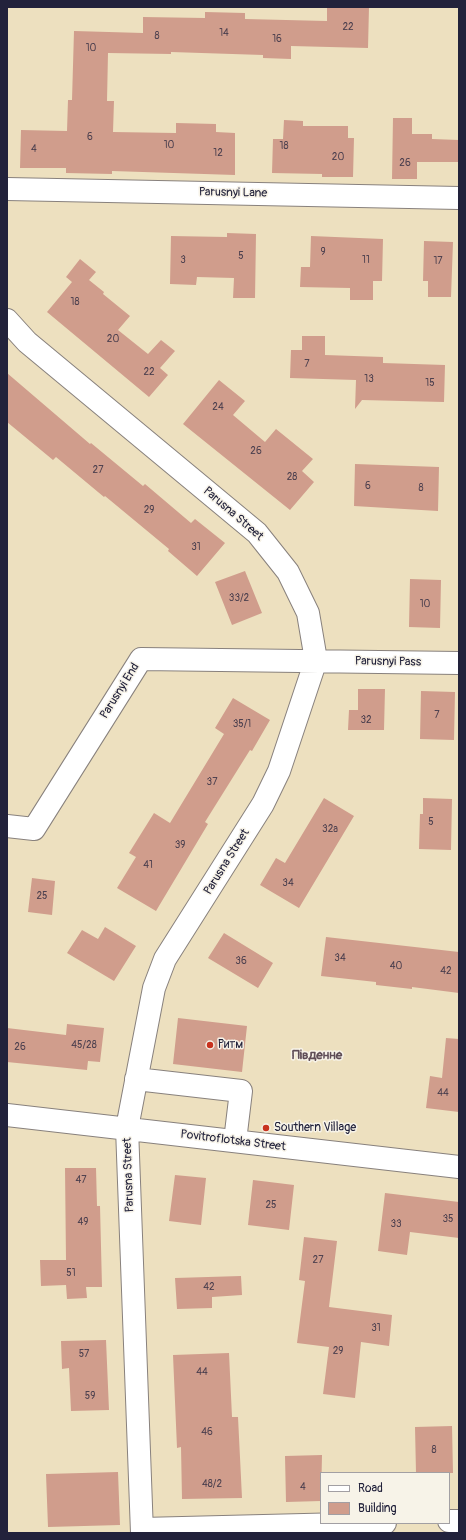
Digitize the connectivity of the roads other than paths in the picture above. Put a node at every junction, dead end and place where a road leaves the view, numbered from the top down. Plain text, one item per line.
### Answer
1 (7, 189) edge
2 (459, 198) edge
3 (7, 320) edge
4 (316, 660) junction
5 (459, 663) edge
6 (7, 826) edge
7 (136, 1079) junction
8 (7, 1114) edge
9 (127, 1128) junction
10 (235, 1141) junction
11 (459, 1168) edge
12 (355, 1524) edge
13 (142, 1531) edge

1 - 2 street, Parusnyi Lane
3 - 4 street, Parusna Street
4 - 5 street, Parusnyi Pass
4 - 6 street, Parusnyi End
4 - 7 street, Parusna Street
7 - 9 street, Parusna Street
7 - 10 street
8 - 9 street, Povitroflotska Street
9 - 10 street, Povitroflotska Street
9 - 13 street, Parusna Street
10 - 11 street, Povitroflotska Street
12 - 13 street

